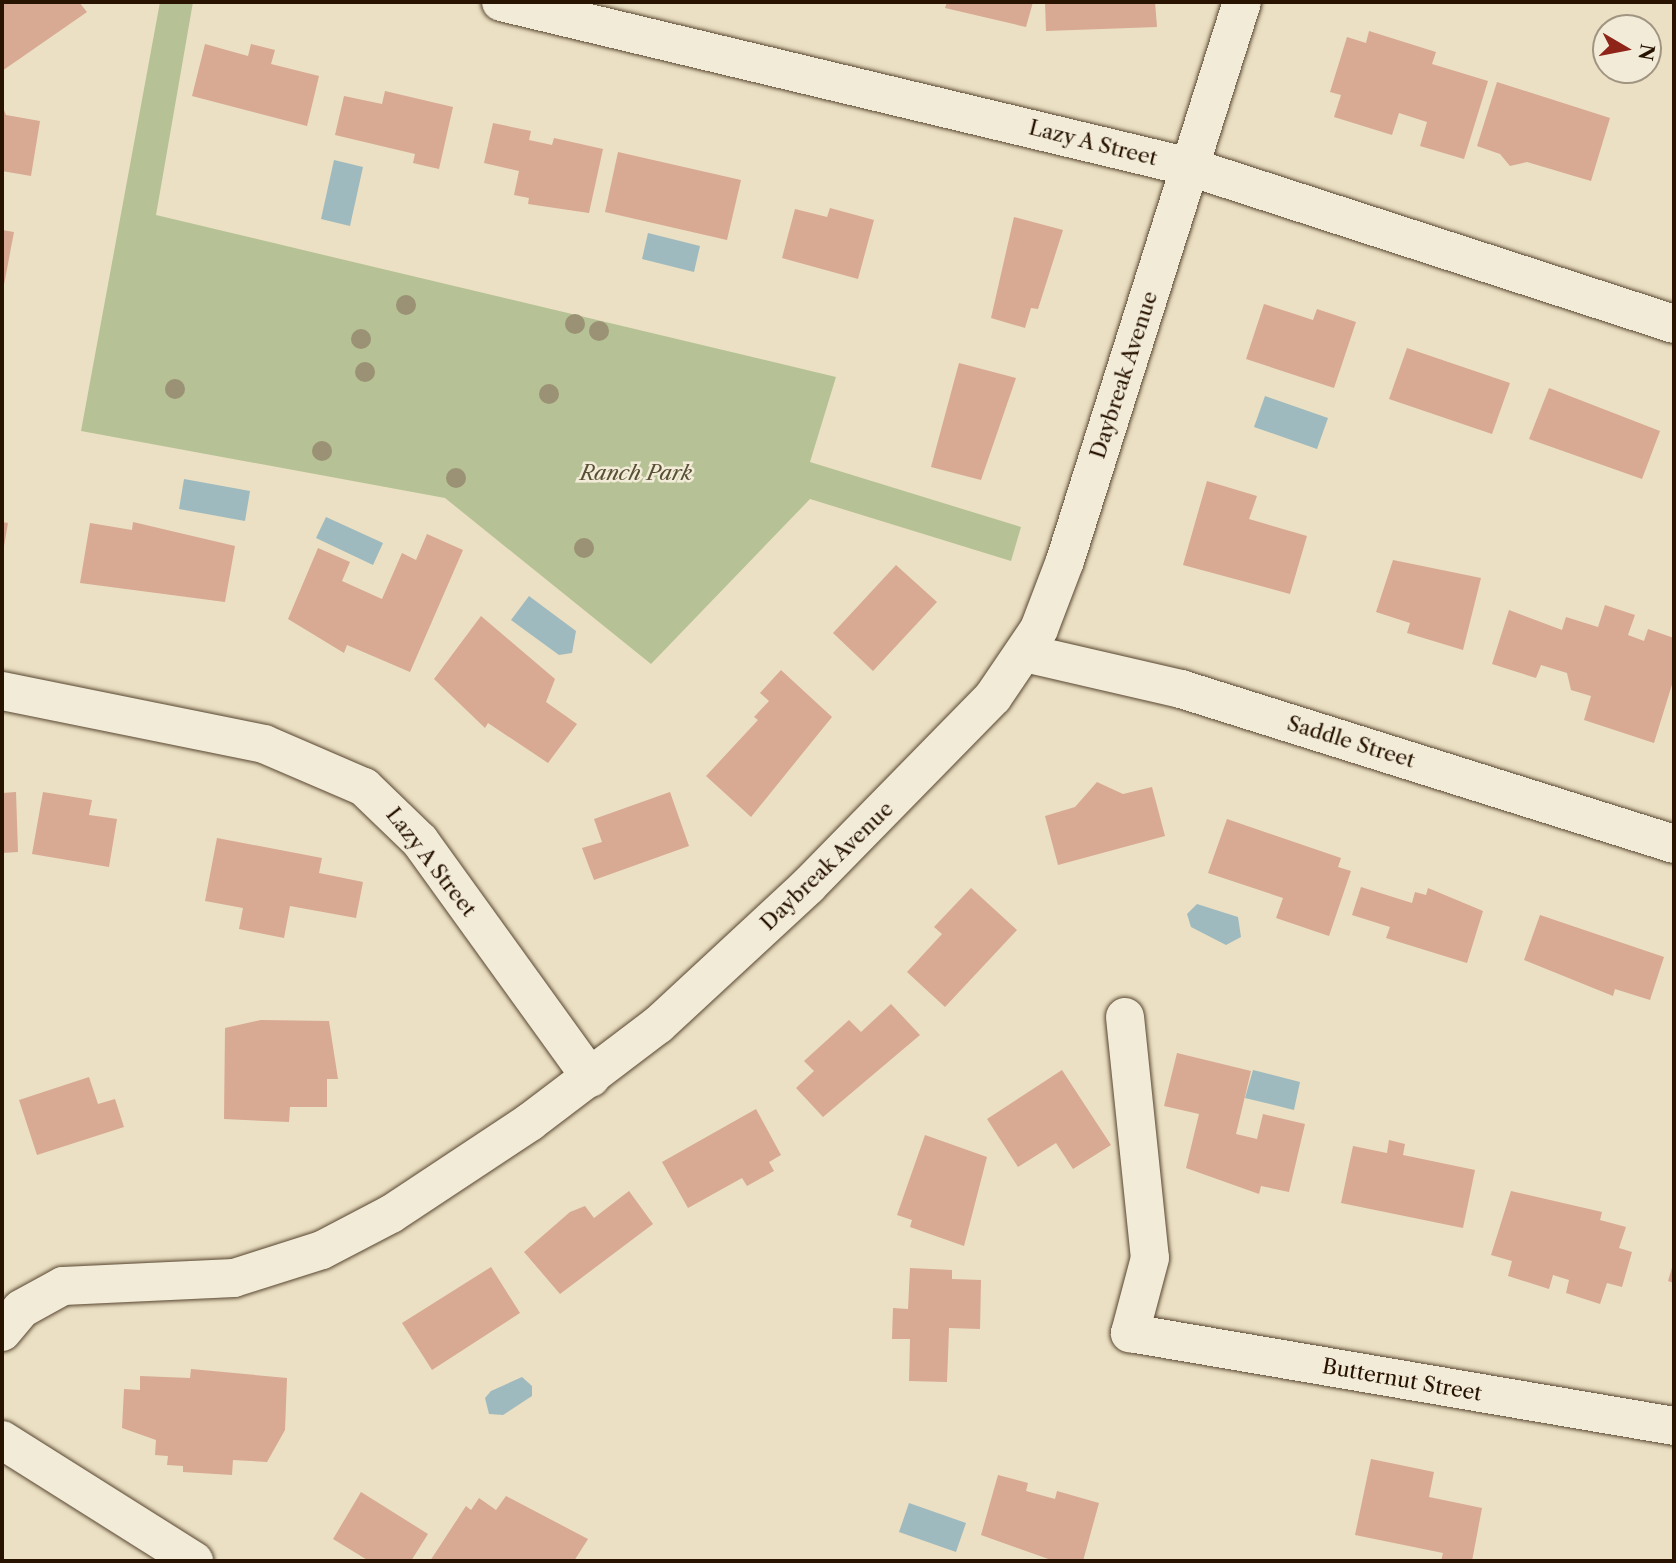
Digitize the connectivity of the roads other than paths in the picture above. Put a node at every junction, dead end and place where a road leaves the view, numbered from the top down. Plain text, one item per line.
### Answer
1 (501, 2) edge
2 (1241, 2) edge
3 (1190, 167) junction
4 (1674, 324) edge
5 (1025, 653) junction
6 (2, 691) edge
7 (1674, 844) edge
8 (1125, 1017) dead end
9 (591, 1078) junction
10 (2, 1332) edge
11 (1674, 1426) edge
12 (2, 1440) edge
13 (194, 1561) edge

1 - 3 street, Lazy A Street
2 - 3 street, Daybreak Avenue
3 - 4 street, Lazy A Street
3 - 5 street, Daybreak Avenue
5 - 7 street, Saddle Street
5 - 9 street, Daybreak Avenue
6 - 9 street, Lazy A Street
8 - 11 street, Butternut Street
9 - 10 street, Daybreak Avenue
12 - 13 street

